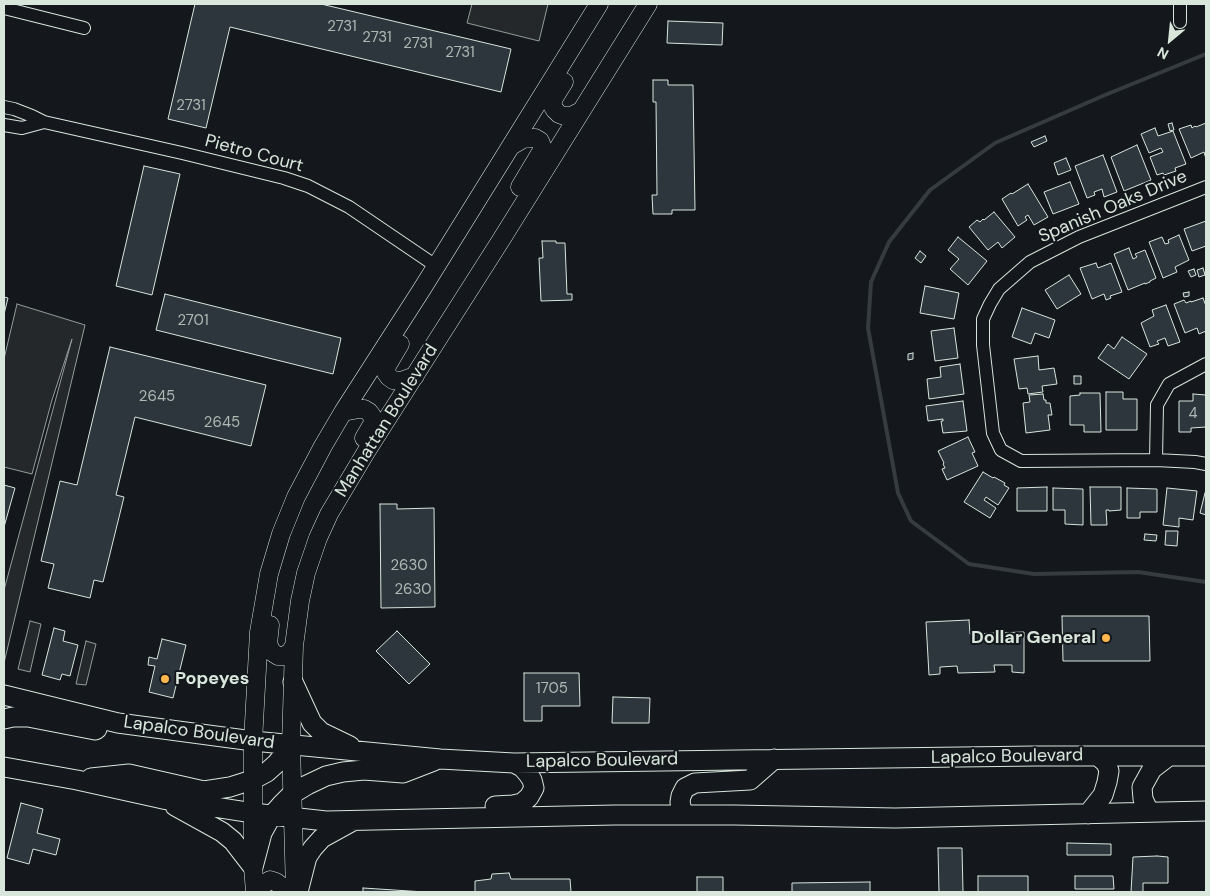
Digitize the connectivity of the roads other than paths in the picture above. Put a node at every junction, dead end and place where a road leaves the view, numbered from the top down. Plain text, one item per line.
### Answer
1 (599, 4) edge
2 (1180, 4) edge
3 (4, 8) edge
4 (645, 8) edge
5 (1180, 22) dead end
6 (84, 28) dead end
7 (579, 38) junction
8 (4, 107) edge
9 (581, 111) junction
10 (44, 122) junction
11 (4, 125) edge
12 (511, 146) junction
13 (1206, 187) edge
14 (501, 240) junction
15 (436, 266) junction
16 (422, 290) junction
17 (1206, 364) edge
18 (415, 376) junction
19 (343, 412) junction
20 (1156, 460) junction
21 (1206, 464) edge
22 (329, 514) junction
23 (264, 595) junction
24 (294, 646) junction
25 (293, 682) junction
26 (4, 695) edge
27 (4, 719) edge
28 (118, 723) junction
29 (253, 742) junction
30 (291, 745) junction
31 (362, 752) junction
32 (1098, 756) junction
33 (1169, 756) junction
34 (1206, 756) edge
35 (440, 759) junction
36 (774, 759) junction
37 (514, 763) junction
38 (4, 767) edge
39 (77, 780) junction
40 (252, 780) junction
41 (292, 794) junction
42 (163, 799) junction
43 (1206, 811) edge
44 (1149, 812) junction
45 (253, 813) junction
46 (1088, 814) junction
47 (683, 815) junction
48 (272, 816) junction
49 (293, 818) junction
50 (414, 819) junction
51 (352, 822) junction
52 (253, 866) junction
53 (256, 892) edge
54 (283, 892) edge
55 (296, 892) edge

1 - 7 street
2 - 5 street
3 - 6 street
4 - 9 street, Manhattan Boulevard
7 - 9 street
7 - 12 street
8 - 10 street, Pietro Court
9 - 14 street, Manhattan Boulevard
10 - 11 street, Pietro Court
10 - 15 street, Pietro Court
12 - 14 street
12 - 15 street
13 - 20 street, Spanish Oaks Drive
14 - 18 street, Manhattan Boulevard
15 - 16 street
16 - 18 street
16 - 19 street
17 - 20 street
18 - 22 street, Manhattan Boulevard
19 - 22 street
19 - 23 street
20 - 21 street, Spanish Oaks Drive
22 - 24 street, Manhattan Boulevard
23 - 24 street
23 - 29 street
24 - 25 street, Manhattan Boulevard
25 - 30 street, Manhattan Boulevard
25 - 31 main road
26 - 28 main road, Lapalco Boulevard
27 - 28 main road
28 - 29 main road, Lapalco Boulevard
29 - 30 main road, Lapalco Boulevard
29 - 40 street
30 - 31 main road, Lapalco Boulevard
30 - 40 main road
30 - 41 street, Manhattan Boulevard
31 - 35 main road, Lapalco Boulevard
32 - 33 main road, Lapalco Boulevard
32 - 36 main road, Lapalco Boulevard
32 - 46 main road
33 - 34 main road, Lapalco Boulevard
33 - 44 main road
35 - 37 main road, Lapalco Boulevard
35 - 41 main road
36 - 37 main road, Lapalco Boulevard
36 - 47 main road
37 - 50 main road
38 - 39 main road
39 - 40 main road
39 - 42 main road
40 - 45 street
41 - 48 main road
41 - 49 street, Manhattan Boulevard
42 - 45 main road
42 - 52 main road
43 - 44 main road
44 - 46 main road
45 - 48 main road
45 - 52 street
46 - 47 main road
47 - 50 main road
48 - 49 main road
48 - 52 main road
49 - 51 main road
49 - 55 street, Manhattan Boulevard
50 - 51 main road
51 - 55 main road
52 - 53 street
53 - 54 street

